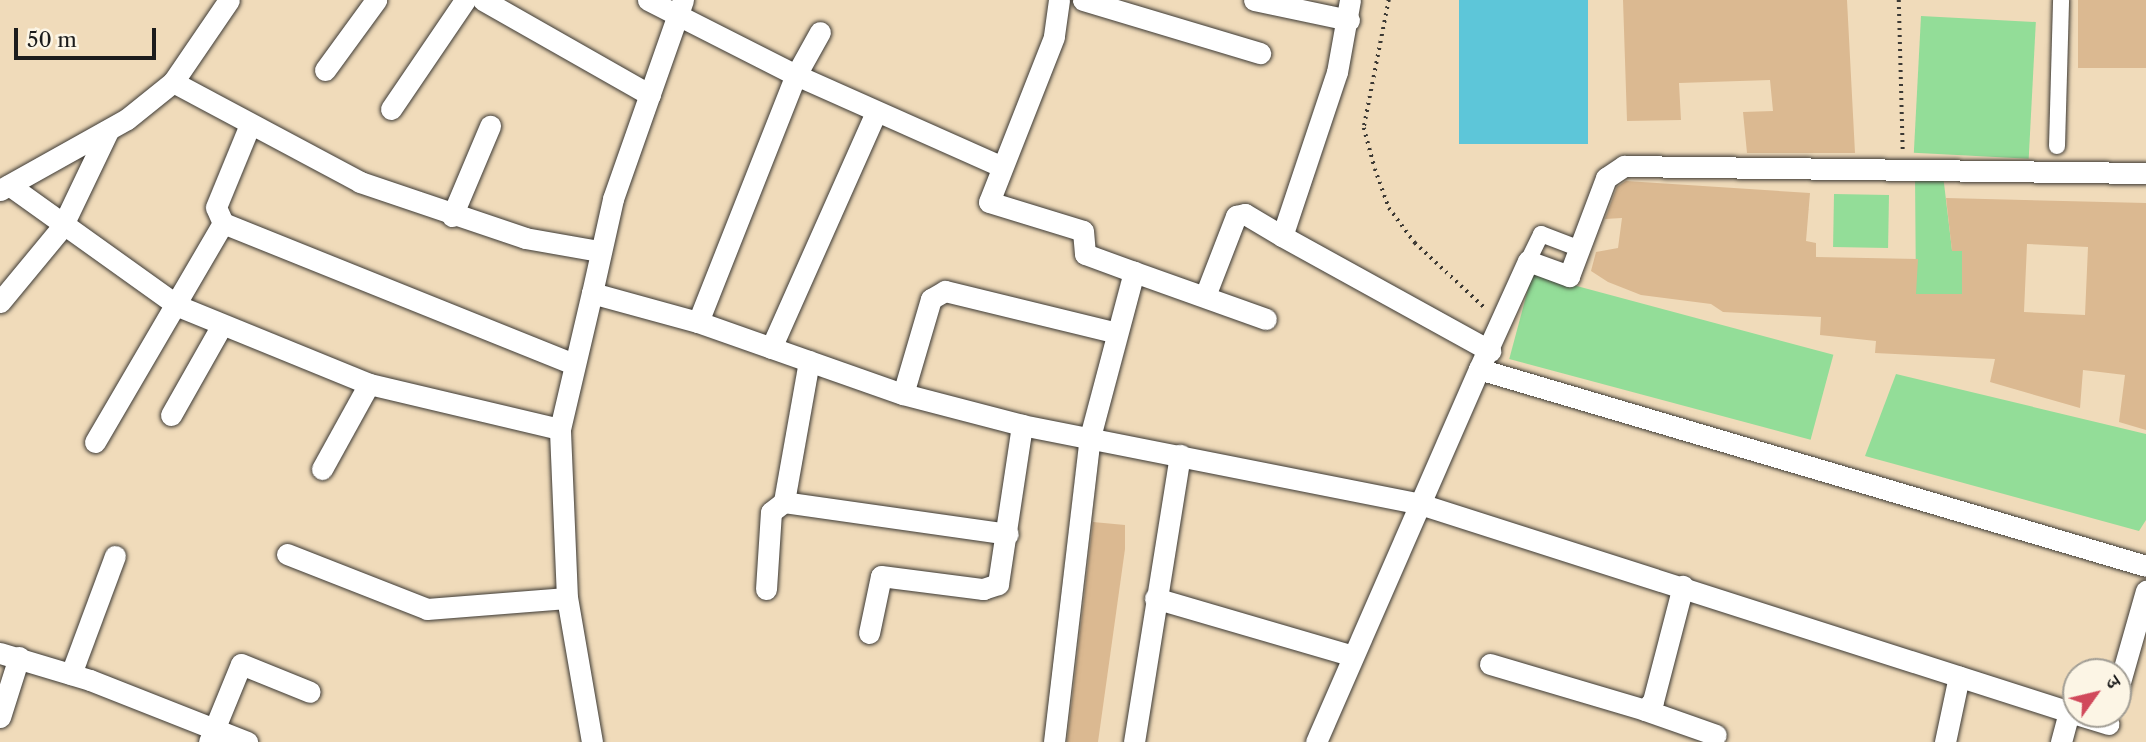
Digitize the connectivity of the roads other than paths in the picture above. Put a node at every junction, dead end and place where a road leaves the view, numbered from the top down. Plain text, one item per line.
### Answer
1 (229, 0) edge
2 (376, 0) edge
3 (465, 0) edge
4 (483, 0) edge
5 (648, 0) edge
6 (1059, 0) edge
7 (1083, 0) edge
8 (1254, 0) edge
9 (2061, 0) edge
10 (681, 9) edge
11 (1349, 10) edge
12 (820, 32) dead end
13 (1260, 53) dead end
14 (325, 70) dead end
15 (796, 75) junction
16 (173, 82) junction
17 (650, 95) junction
18 (391, 110) dead end
19 (876, 112) junction
20 (490, 126) dead end
21 (249, 127) junction
22 (108, 131) junction
23 (2057, 160) junction
24 (1000, 166) junction
25 (2146, 173) edge
26 (5, 187) edge
27 (452, 216) junction
28 (223, 223) junction
29 (62, 227) junction
30 (1282, 236) junction
31 (1580, 249) junction
32 (599, 251) junction
33 (1528, 261) junction
34 (1134, 272) junction
35 (592, 293) junction
36 (1205, 296) junction
37 (0, 302) edge
38 (178, 306) junction
39 (1266, 319) dead end
40 (698, 322) junction
41 (222, 325) junction
42 (1117, 333) junction
43 (771, 348) junction
44 (1485, 360) junction
45 (809, 361) junction
46 (572, 363) junction
47 (369, 384) junction
48 (903, 394) junction
49 (171, 415) dead end
50 (1022, 425) junction
51 (560, 429) junction
52 (1090, 437) junction
53 (95, 442) dead end
54 (1180, 455) junction
55 (322, 469) dead end
56 (784, 502) junction
57 (1418, 503) junction
58 (1008, 534) junction
59 (288, 554) dead end
60 (115, 556) dead end
61 (2146, 566) edge
62 (1683, 586) junction
63 (766, 589) dead end
64 (2146, 592) edge
65 (567, 598) junction
66 (1154, 598) junction
67 (869, 633) dead end
68 (10, 655) edge
69 (1353, 656) junction
70 (2127, 658) edge
71 (1490, 664) dead end
72 (71, 674) junction
73 (1958, 676) junction
74 (310, 692) dead end
75 (2062, 709) edge
76 (1645, 710) junction
77 (0, 717) edge
78 (212, 735) edge
79 (1716, 735) dead end
80 (247, 742) edge
81 (592, 742) edge
82 (1054, 742) edge
83 (1134, 742) edge
84 (1316, 742) edge
85 (1945, 742) edge

1 - 16 street
2 - 14 street
3 - 18 street
4 - 17 street
5 - 10 street
6 - 24 street
7 - 13 street
8 - 11 street
9 - 23 street
10 - 15 street
10 - 17 street
11 - 30 street
12 - 15 street
15 - 19 street
15 - 40 street
16 - 21 street
16 - 22 street
17 - 32 street
19 - 24 street
19 - 43 street
20 - 27 street
21 - 27 street
21 - 28 street
22 - 26 street
22 - 29 street
23 - 25 street
23 - 31 street
24 - 34 street
26 - 29 street
27 - 32 street
28 - 38 street
28 - 46 street
29 - 37 street
29 - 38 street
30 - 36 street
30 - 44 street
31 - 33 street
31 - 33 street
32 - 35 street
33 - 44 street
34 - 36 street
34 - 42 street
35 - 40 street
35 - 46 street
36 - 39 street
38 - 41 street
38 - 53 street
40 - 43 street
41 - 47 street
41 - 49 street
42 - 48 street
42 - 52 street
43 - 45 street
44 - 57 street
44 - 61 street
45 - 48 street
45 - 56 street
46 - 51 street
47 - 51 street
47 - 55 street
48 - 50 street
50 - 52 street
50 - 58 street
51 - 65 street
52 - 54 street
52 - 82 street
54 - 57 street
54 - 66 street
56 - 58 street
56 - 63 street
57 - 62 street
57 - 69 street
58 - 67 street
59 - 65 street
60 - 72 street
62 - 73 street
62 - 76 street
64 - 70 street
65 - 81 street
66 - 69 street
66 - 83 street
68 - 72 street
68 - 77 street
69 - 84 street
71 - 76 street
72 - 78 street
73 - 75 street
73 - 85 street
74 - 78 street
76 - 79 street
78 - 80 street

